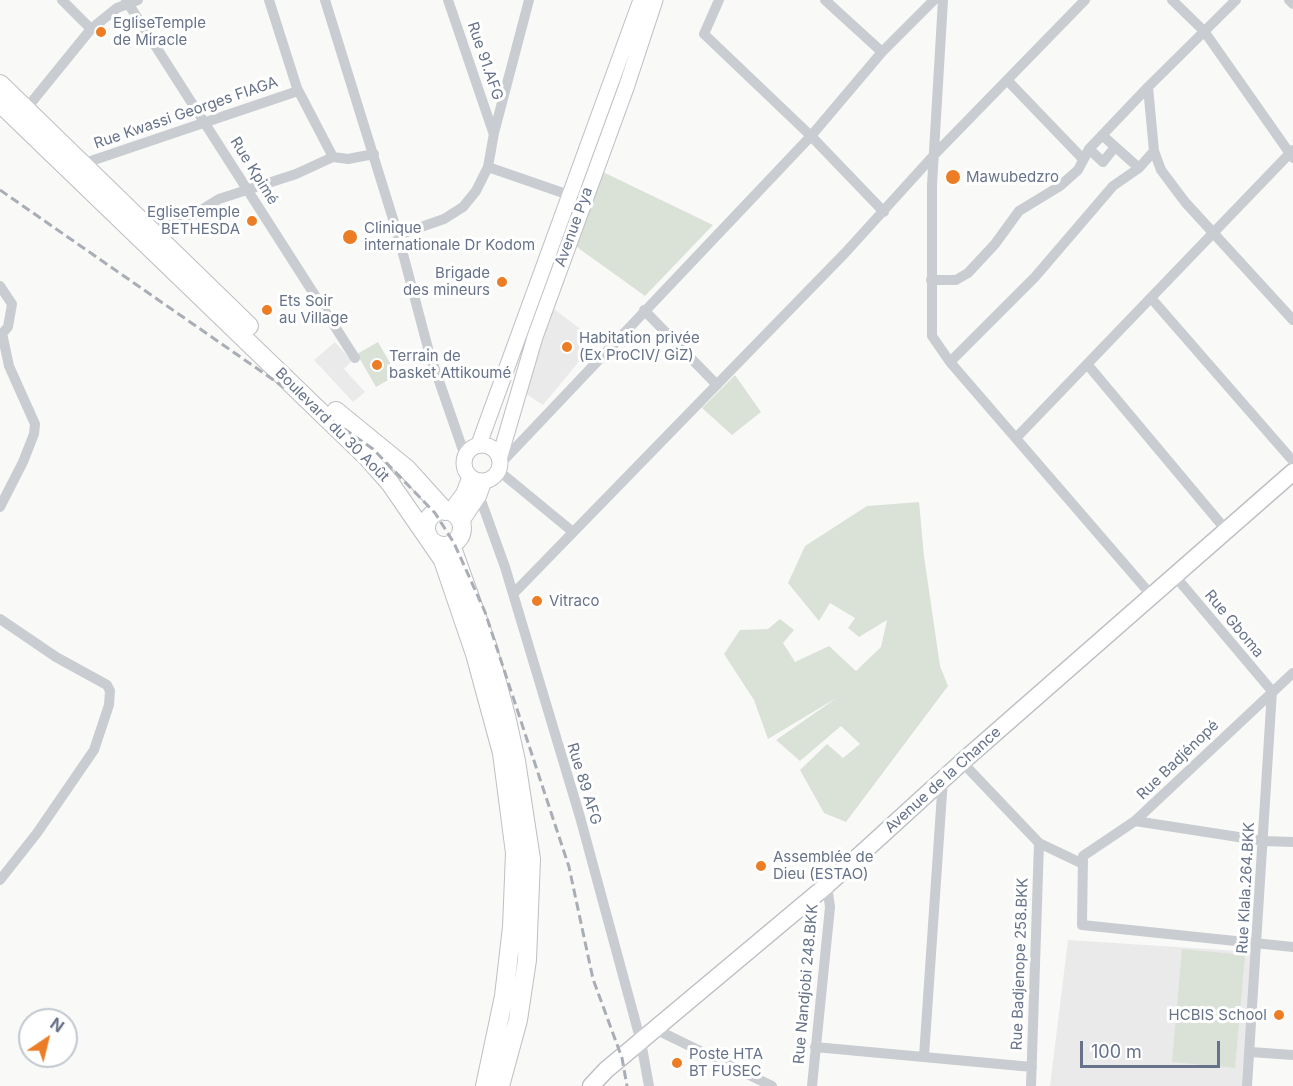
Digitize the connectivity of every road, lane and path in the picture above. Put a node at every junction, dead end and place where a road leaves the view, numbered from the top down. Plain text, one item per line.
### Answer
1 (62, 0) edge
2 (269, 0) edge
3 (325, 0) edge
4 (448, 0) edge
5 (529, 0) edge
6 (641, 0) edge
7 (655, 0) edge
8 (719, 0) edge
9 (825, 0) edge
10 (934, 0) edge
11 (943, 0) edge
12 (1085, 0) edge
13 (1172, 0) edge
14 (1236, 0) edge
15 (1289, 0) edge
16 (131, 1) edge
17 (1293, 4) edge
18 (91, 29) junction
19 (1204, 31) junction
20 (882, 52) junction
21 (1008, 81) junction
22 (0, 84) edge
23 (1148, 87) junction
24 (297, 88) junction
25 (0, 103) edge
26 (26, 109) junction
27 (206, 120) junction
28 (494, 132) junction
29 (1102, 135) junction
30 (811, 136) junction
31 (1115, 147) junction
32 (1154, 152) junction
33 (1085, 153) junction
34 (374, 154) junction
35 (1292, 154) edge
36 (934, 155) junction
37 (333, 157) junction
38 (82, 164) junction
39 (488, 167) junction
40 (1139, 168) junction
41 (248, 191) junction
42 (569, 195) junction
43 (884, 212) junction
44 (152, 230) junction
45 (1213, 234) junction
46 (398, 235) junction
47 (931, 280) junction
48 (0, 285) edge
49 (1151, 298) junction
50 (644, 310) junction
51 (1293, 320) edge
52 (1, 334) edge
53 (355, 358) dead end
54 (950, 362) junction
55 (1087, 364) junction
56 (717, 385) junction
57 (1016, 438) junction
58 (473, 449) junction
59 (1293, 461) edge
60 (500, 463) junction
61 (1293, 472) edge
62 (478, 484) junction
63 (0, 507) edge
64 (452, 515) junction
65 (1226, 530) junction
66 (573, 532) junction
67 (428, 535) junction
68 (451, 544) junction
69 (1175, 576) junction
70 (513, 594) junction
71 (1152, 596) junction
72 (0, 619) edge
73 (1293, 673) edge
74 (1272, 691) junction
75 (962, 762) junction
76 (943, 779) junction
77 (1135, 821) junction
78 (1264, 841) junction
79 (1292, 841) edge
80 (1039, 843) junction
81 (1083, 864) junction
82 (0, 880) edge
83 (827, 885) junction
84 (1258, 943) junction
85 (1293, 947) edge
86 (657, 1030) junction
87 (641, 1042) junction
88 (815, 1047) junction
89 (1251, 1052) junction
90 (1293, 1055) edge
91 (924, 1056) junction
92 (1032, 1067) junction
93 (605, 1078) edge
94 (485, 1086) edge
95 (500, 1086) edge
96 (591, 1086) edge
97 (649, 1086) edge
98 (772, 1086) edge
99 (812, 1086) edge
100 (1031, 1086) edge
101 (1247, 1086) edge

1 - 18 street
2 - 24 street
3 - 34 street
4 - 28 street, Rue 91.AFG
5 - 28 street
6 - 42 main road, Avenue Pya
7 - 60 main road, Avenue Pya
8 - 30 street
9 - 20 street
10 - 20 street
11 - 36 street
12 - 21 street
13 - 19 street
14 - 19 street
15 - 17 street
16 - 18 street
16 - 27 street, Rue Kpimé
18 - 26 street
19 - 23 street
19 - 35 street
20 - 30 street
21 - 33 street
21 - 36 street
22 - 26 highway, Boulevard du 30 Août
23 - 29 street
23 - 32 street
24 - 27 street, Rue Kwassi Georges FIAGA
24 - 37 street
25 - 67 highway, Boulevard du 30 Août
26 - 38 highway, Boulevard du 30 Août
27 - 38 street, Rue Kwassi Georges FIAGA
27 - 41 street, Rue Kpimé
28 - 39 street
29 - 31 street
29 - 33 street
30 - 43 street
30 - 50 street
31 - 33 street
31 - 40 street
32 - 40 street
32 - 45 street
33 - 47 street
34 - 37 street
34 - 46 street
35 - 45 street
36 - 43 street
36 - 47 street
37 - 41 street
38 - 44 highway, Boulevard du 30 Août
39 - 42 street
39 - 46 street
40 - 54 street
41 - 44 street
41 - 53 street, Rue Kpimé
42 - 58 main road, Avenue Pya
43 - 56 street
44 - 64 highway, Boulevard du 30 Août
45 - 49 street
45 - 51 street
46 - 58 street
47 - 54 street
48 - 52 street
49 - 55 street
49 - 59 street
50 - 56 street
50 - 60 street
52 - 63 street
54 - 57 street
55 - 57 street
55 - 65 street
56 - 66 street
57 - 71 street
58 - 60 main road
58 - 62 main road
60 - 62 main road
60 - 66 street
61 - 65 main road, Avenue de la Chance
62 - 64 main road
62 - 70 street, Rue 89 AFG
64 - 67 highway
64 - 68 highway
65 - 69 main road, Avenue de la Chance
66 - 70 street
67 - 68 highway
67 - 94 highway, Boulevard du 30 Août
68 - 95 highway
69 - 71 main road, Avenue de la Chance
69 - 74 street, Rue Gboma
70 - 87 street, Rue 89 AFG
71 - 75 main road, Avenue de la Chance
72 - 82 street
73 - 74 street, Rue Badjénopé
74 - 77 street, Rue Badjénopé
74 - 78 street, Rue Klala.264.BKK
75 - 76 main road, Avenue de la Chance
75 - 80 street
76 - 83 main road, Avenue de la Chance
76 - 91 street
77 - 78 street
77 - 81 street, Rue Badjénopé
78 - 79 street
78 - 84 street, Rue Klala.264.BKK
80 - 81 street
80 - 92 street, Rue Badjenope 258.BKK
81 - 84 street
83 - 86 main road, Avenue de la Chance
83 - 88 street, Rue Nandjobi 248.BKK
84 - 85 street
84 - 89 street, Rue Klala.264.BKK
86 - 87 main road, Avenue de la Chance
86 - 98 street
87 - 93 main road, Avenue de la Chance
87 - 97 street, Rue 89 AFG
88 - 91 street
88 - 99 street, Rue Nandjobi 248.BKK
89 - 90 street
89 - 101 street, Rue Klala.264.BKK
91 - 92 street
92 - 100 street, Rue Badjenope 258.BKK
93 - 96 main road, Avenue de la Chance

